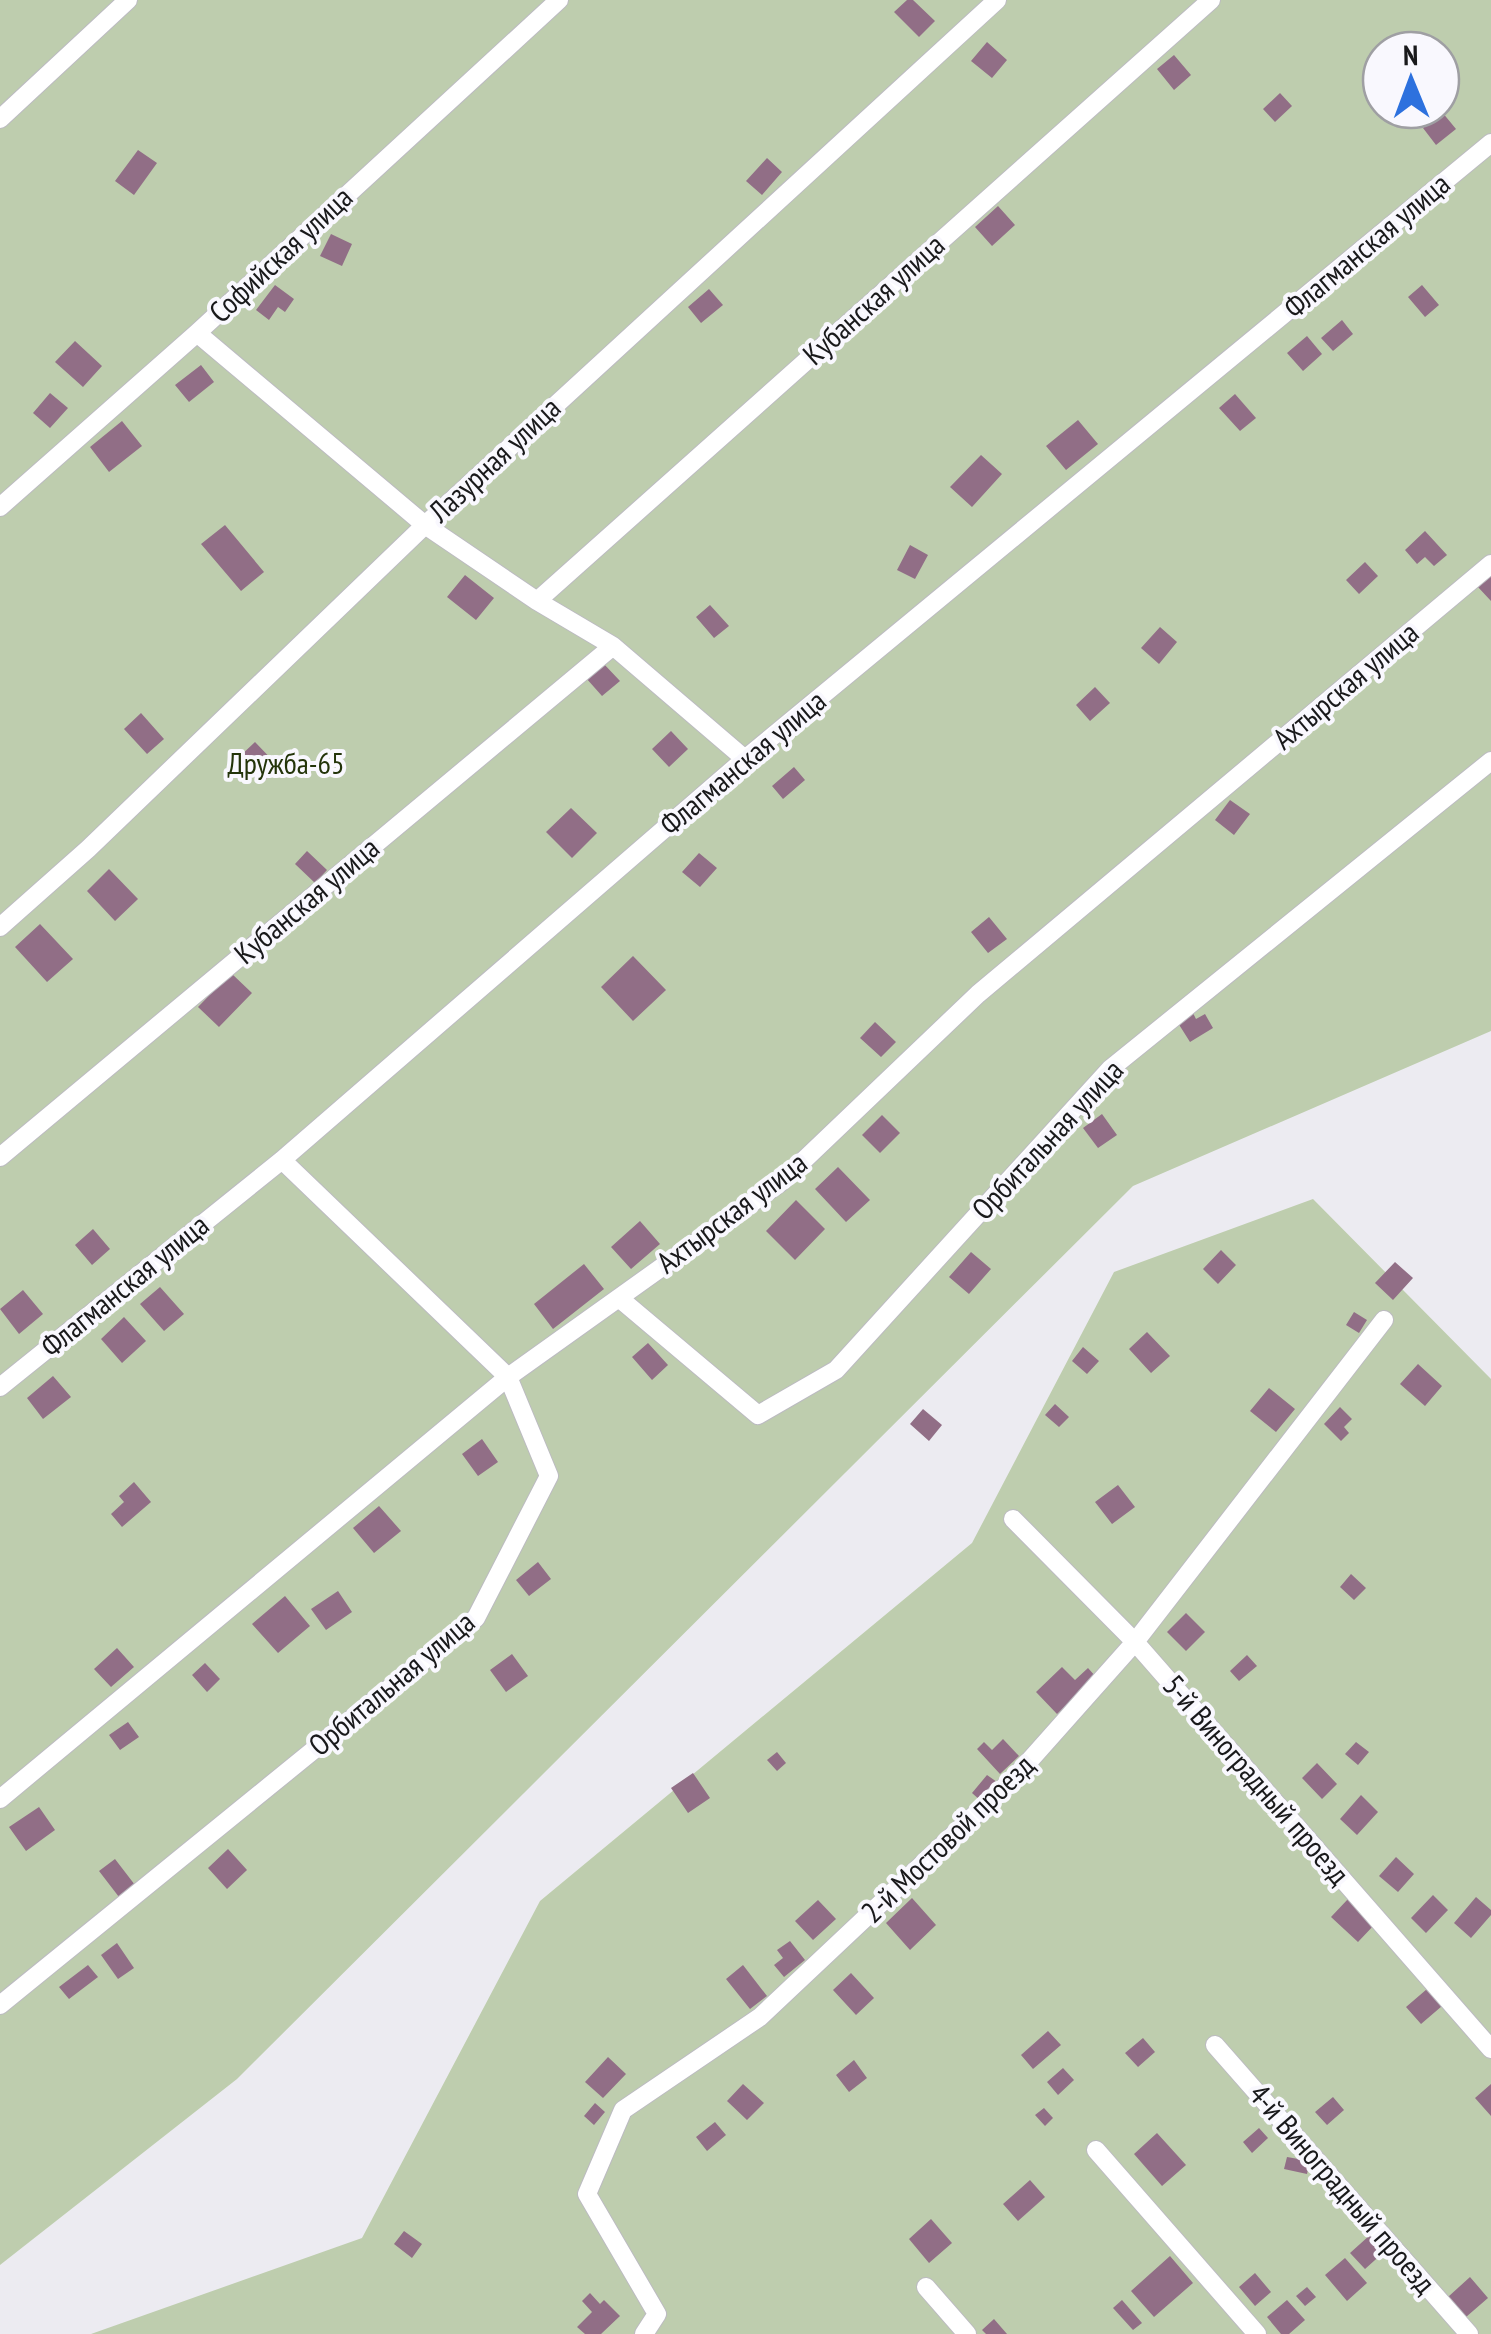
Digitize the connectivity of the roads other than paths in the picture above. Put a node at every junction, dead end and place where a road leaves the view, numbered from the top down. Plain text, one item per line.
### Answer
1 (128, 0) edge
2 (559, 0) edge
3 (997, 0) edge
4 (1211, 0) edge
5 (0, 119) edge
6 (1491, 143) edge
7 (197, 333) junction
8 (0, 506) edge
9 (425, 524) junction
10 (1491, 564) edge
11 (537, 601) junction
12 (613, 646) junction
13 (745, 760) junction
14 (1491, 761) edge
15 (0, 928) edge
16 (0, 1157) edge
17 (282, 1160) junction
18 (619, 1298) junction
19 (1384, 1320) dead end
20 (508, 1377) junction
21 (0, 1387) edge
22 (1013, 1519) dead end
23 (1135, 1642) junction
24 (0, 1799) edge
25 (0, 2005) edge
26 (1214, 2045) dead end
27 (1491, 2049) edge
28 (1096, 2150) dead end
29 (926, 2287) dead end
30 (644, 2334) edge
31 (967, 2334) edge
32 (1257, 2334) edge
33 (1469, 2334) edge

1 - 5 lane
2 - 7 lane, Софийская улица
3 - 9 lane, Лазурная улица
4 - 11 lane, Кубанская улица
6 - 13 lane, Флагманская улица
7 - 8 lane, Софийская улица
7 - 9 lane
9 - 11 lane
9 - 15 lane, Лазурная улица
10 - 18 lane, Ахтырская улица
11 - 12 lane
12 - 13 lane
12 - 16 lane, Кубанская улица
13 - 17 lane, Флагманская улица
14 - 18 lane, Орбитальная улица
17 - 20 lane, Орбитальная улица
17 - 21 lane, Флагманская улица
18 - 20 lane, Ахтырская улица
19 - 23 lane, 2-й Мостовой проезд
20 - 24 lane, Ахтырская улица
20 - 25 lane, Орбитальная улица
22 - 23 lane, 5-й Виноградный проезд
23 - 27 lane, 5-й Виноградный проезд
23 - 30 lane, 2-й Мостовой проезд
26 - 33 lane, 4-й Виноградный проезд
28 - 32 lane
29 - 31 lane

